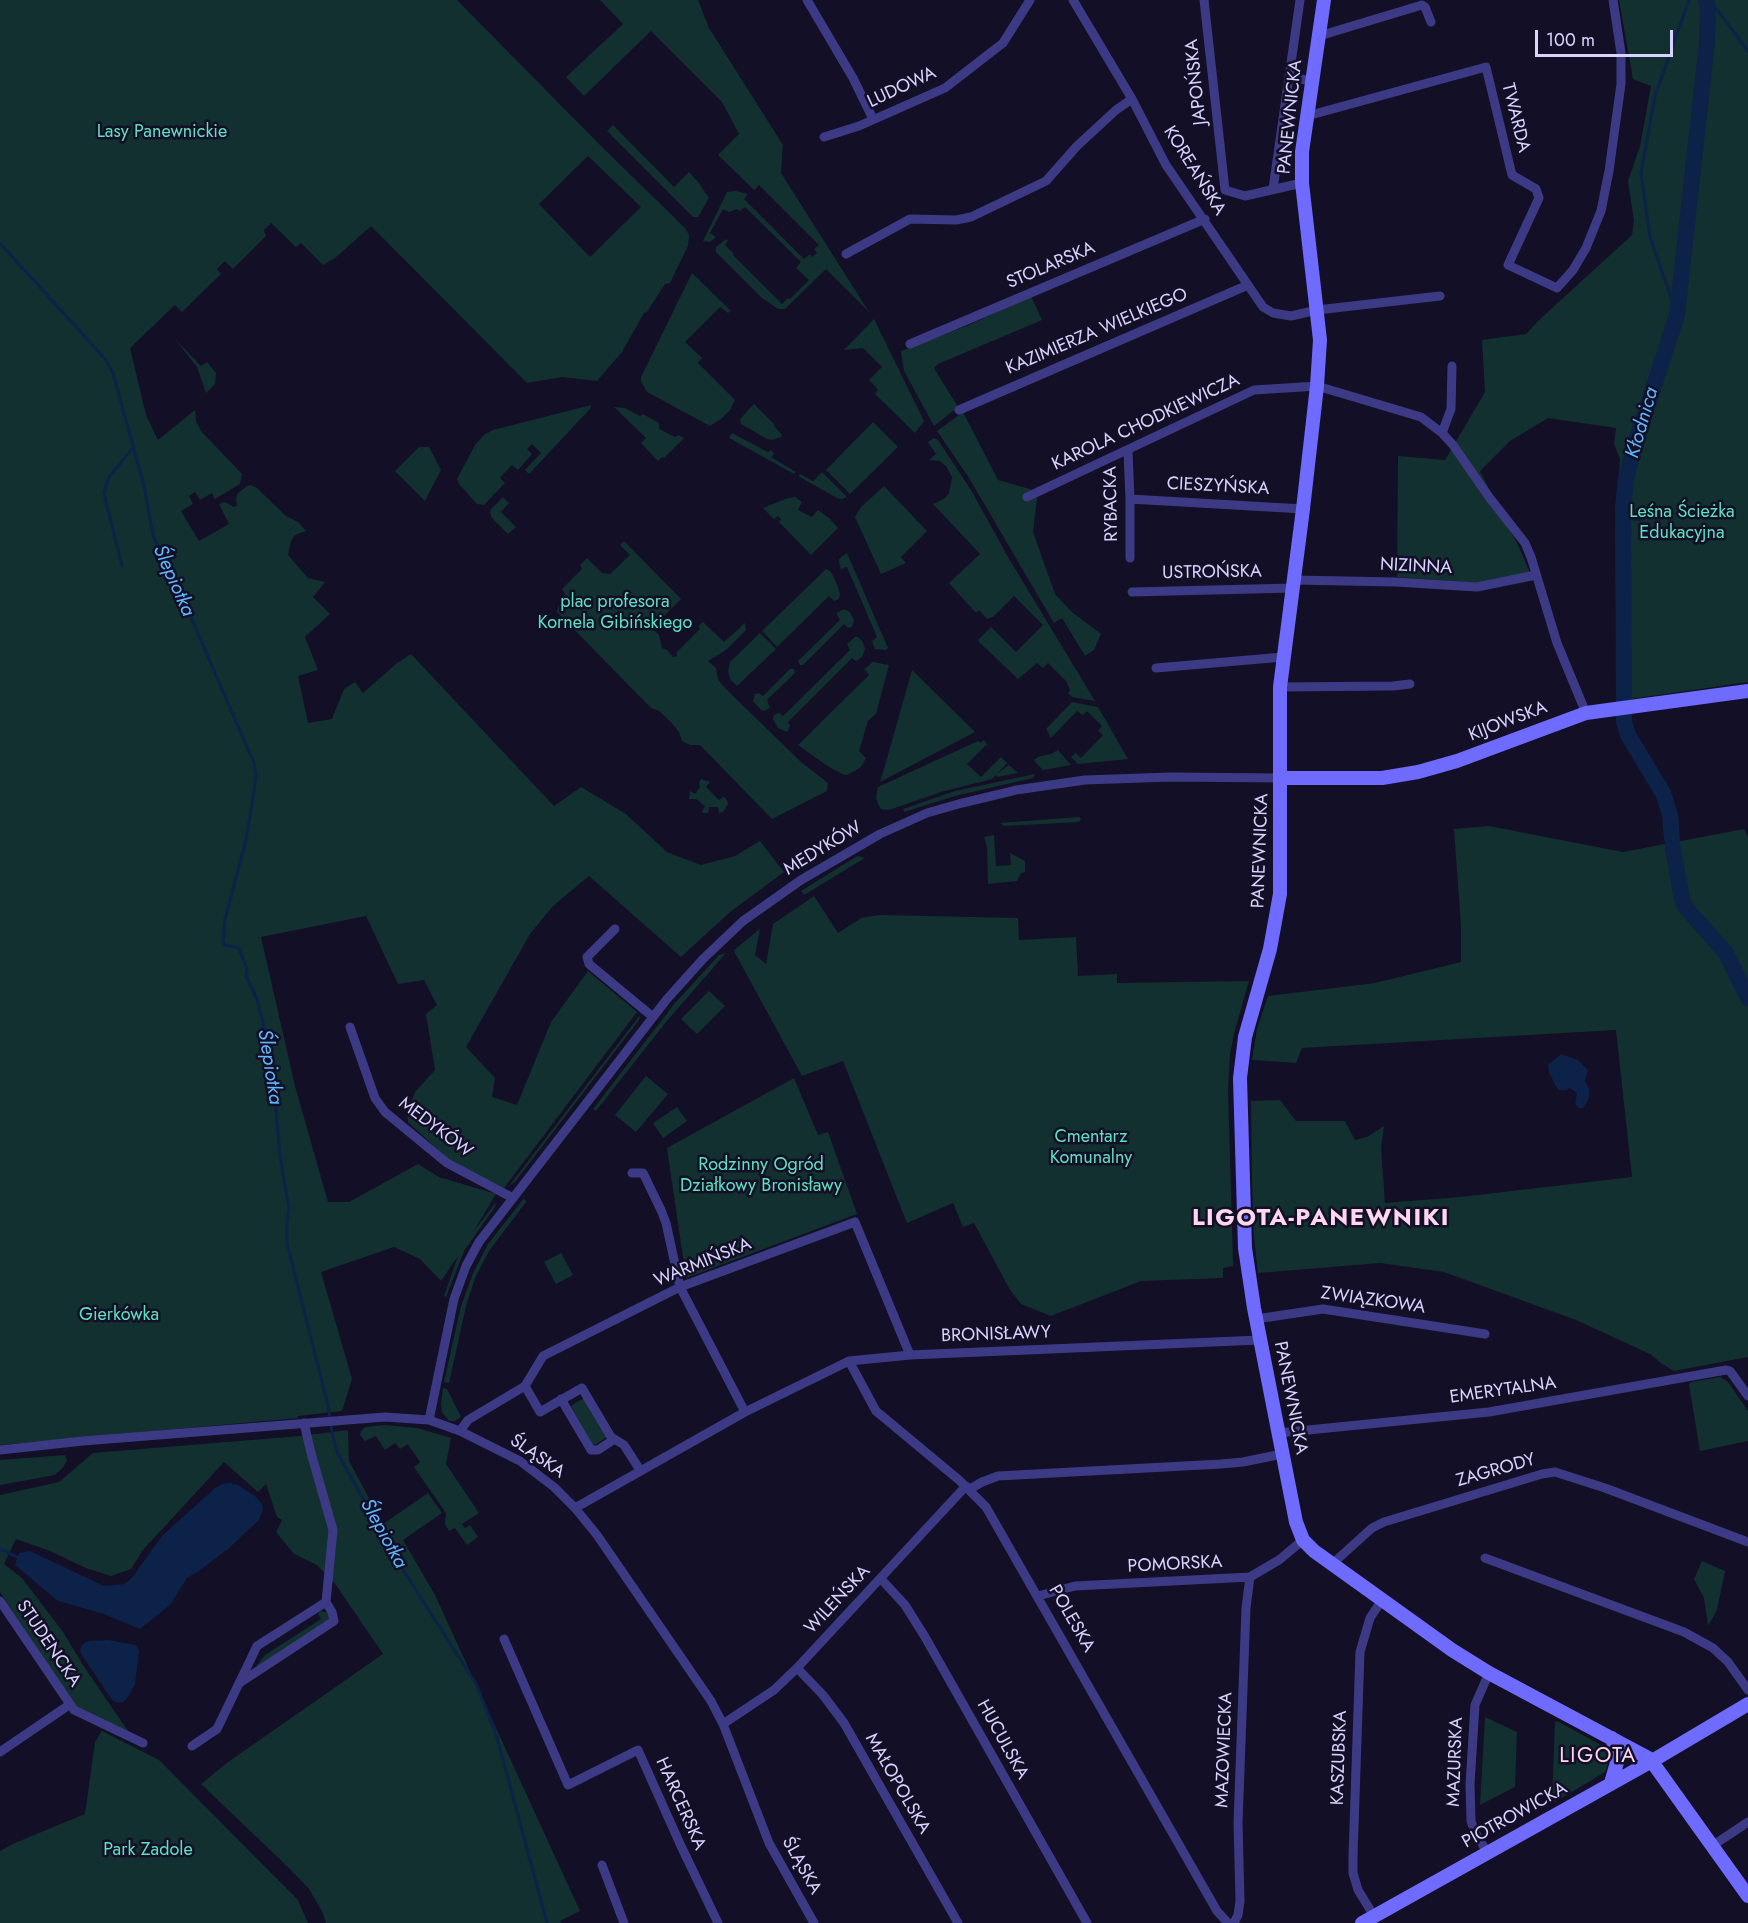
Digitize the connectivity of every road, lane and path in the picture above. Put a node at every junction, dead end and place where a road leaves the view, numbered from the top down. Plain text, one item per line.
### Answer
1 (807, 0) edge
2 (1030, 0) edge
3 (1073, 0) edge
4 (1204, 0) edge
5 (1300, 0) edge
6 (1324, 0) edge
7 (1613, 0) edge
8 (1431, 22) dead end
9 (1319, 36) junction
10 (1288, 77) junction
11 (1312, 81) junction
12 (1132, 99) junction
13 (1307, 116) junction
14 (873, 119) junction
15 (824, 137) dead end
16 (1302, 183) junction
17 (1273, 189) junction
18 (1205, 219) junction
19 (846, 254) dead end
20 (1248, 285) junction
21 (1440, 296) dead end
22 (1317, 310) junction
23 (910, 344) dead end
24 (1452, 366) dead end
25 (1317, 386) junction
26 (959, 410) dead end
27 (1442, 433) junction
28 (1128, 451) junction
29 (1027, 496) dead end
30 (1130, 499) junction
31 (1303, 509) junction
32 (1130, 558) dead end
33 (1536, 575) junction
34 (1293, 584) junction
35 (1132, 592) dead end
36 (1283, 657) junction
37 (1156, 668) dead end
38 (1410, 684) dead end
39 (1280, 687) junction
40 (1748, 691) edge
41 (1586, 713) junction
42 (1281, 778) junction
43 (615, 929) dead end
44 (653, 1017) junction
45 (350, 1027) dead end
46 (632, 1173) dead end
47 (513, 1198) junction
48 (680, 1287) junction
49 (1256, 1319) junction
50 (1485, 1334) dead end
51 (1260, 1340) junction
52 (910, 1355) junction
53 (849, 1361) junction
54 (525, 1386) junction
55 (1748, 1396) edge
56 (561, 1399) junction
57 (745, 1412) junction
58 (429, 1420) junction
59 (304, 1423) junction
60 (460, 1431) junction
61 (1278, 1433) junction
62 (613, 1440) junction
63 (0, 1450) edge
64 (1282, 1454) junction
65 (640, 1470) junction
66 (968, 1487) junction
67 (575, 1508) junction
68 (1303, 1540) junction
69 (1748, 1542) edge
70 (1485, 1558) dead end
71 (1331, 1565) junction
72 (1250, 1577) junction
73 (881, 1579) junction
74 (1038, 1596) junction
75 (1382, 1600) junction
76 (0, 1601) edge
77 (326, 1602) junction
78 (504, 1639) dead end
79 (797, 1668) junction
80 (1489, 1673) junction
81 (240, 1682) junction
82 (1748, 1690) edge
83 (1748, 1704) edge
84 (72, 1708) junction
85 (723, 1724) junction
86 (1612, 1738) junction
87 (143, 1743) dead end
88 (192, 1746) dead end
89 (0, 1752) edge
90 (1652, 1761) junction
91 (1611, 1783) junction
92 (1748, 1822) edge
93 (1712, 1846) junction
94 (1487, 1852) junction
95 (602, 1865) dead end
96 (1748, 1896) edge
97 (1368, 1920) edge
98 (624, 1923) edge
99 (718, 1923) edge
100 (814, 1923) edge
101 (958, 1923) edge
102 (1087, 1923) edge
103 (1228, 1923) edge
104 (1234, 1923) edge

1 - 14 street
2 - 14 street, LUDOWA
3 - 12 street, KOREAŃSKA
4 - 17 street, JAPOŃSKA
5 - 10 street
6 - 9 street, PANEWNICKA
7 - 13 street, TWARDA
8 - 9 street
9 - 11 street, PANEWNICKA
10 - 11 street
10 - 17 street
11 - 13 street, PANEWNICKA
12 - 18 street, KOREAŃSKA
12 - 19 street
13 - 16 street, PANEWNICKA
14 - 15 street, LUDOWA
16 - 17 street, JAPOŃSKA
16 - 22 street, PANEWNICKA
18 - 20 street, KOREAŃSKA
18 - 23 street, STOLARSKA
20 - 22 street, KOREAŃSKA
20 - 26 street, KAZIMIERZA WIELKIEGO
21 - 22 street
22 - 25 street, PANEWNICKA
24 - 27 street
25 - 27 street, KAROLA CHODKIEWICZA
25 - 28 street, KAROLA CHODKIEWICZA
25 - 31 street, PANEWNICKA
27 - 33 street, KAROLA CHODKIEWICZA
28 - 29 street, KAROLA CHODKIEWICZA
28 - 30 street, RYBACKA
30 - 31 street, CIESZYŃSKA
30 - 32 street, RYBACKA
31 - 34 street, PANEWNICKA
33 - 34 street, NIZINNA
33 - 41 street, KAROLA CHODKIEWICZA
34 - 35 street, USTROŃSKA
34 - 36 street, PANEWNICKA
36 - 37 street
36 - 39 street, PANEWNICKA
38 - 39 street
39 - 42 street, PANEWNICKA
40 - 41 street, KIJOWSKA
41 - 42 street, KIJOWSKA
42 - 44 street, MEDYKÓW
42 - 49 street, PANEWNICKA
43 - 44 street
44 - 47 street, MEDYKÓW
45 - 47 street, MEDYKÓW
46 - 48 street
47 - 58 street, MEDYKÓW
48 - 52 street, WARMIŃSKA
48 - 54 street, WARMIŃSKA
48 - 57 street
49 - 50 street, ZWIĄZKOWA
49 - 51 street, PANEWNICKA
51 - 52 street, BRONISŁAWY
51 - 61 street, PANEWNICKA
52 - 53 street, BRONISŁAWY
53 - 57 street, BRONISŁAWY
53 - 66 street, POLESKA
54 - 56 street
54 - 60 street, WARMIŃSKA
55 - 61 street, EMERYTALNA
56 - 62 street
56 - 62 street
57 - 65 street, BRONISŁAWY
58 - 59 street, ŚLĄSKA
58 - 60 street, ŚLĄSKA
59 - 63 street, ŚLĄSKA
59 - 77 street
60 - 67 street, ŚLĄSKA
61 - 64 street, PANEWNICKA
62 - 65 street
64 - 66 street, WILEŃSKA
64 - 68 street, PANEWNICKA
65 - 67 street, BRONISŁAWY
66 - 73 street, WILEŃSKA
66 - 74 street, POLESKA
67 - 85 street, ŚLĄSKA
68 - 71 street
68 - 72 street, POMORSKA
69 - 71 street, ZAGRODY
70 - 82 street
71 - 75 street
72 - 74 street, POMORSKA
72 - 104 street, MAZOWIECKA
73 - 79 street, WILEŃSKA
73 - 102 street, HUCULSKA
74 - 103 street, POLESKA
75 - 80 street
75 - 97 street, KASZUBSKA
76 - 84 street, STUDENCKA
77 - 81 street
77 - 81 street
78 - 99 street, HARCERSKA
79 - 85 street, WILEŃSKA
79 - 101 street, MAŁOPOLSKA
80 - 86 street
80 - 94 street, MAZURSKA
81 - 88 street
83 - 90 street, PIOTROWICKA
84 - 87 street
84 - 89 street, STUDENCKA
85 - 100 street, ŚLĄSKA
86 - 90 street
86 - 91 street
90 - 91 street, PIOTROWICKA
90 - 93 street
91 - 94 street, PIOTROWICKA
92 - 93 street
93 - 96 street
94 - 97 street, PIOTROWICKA
95 - 98 street

